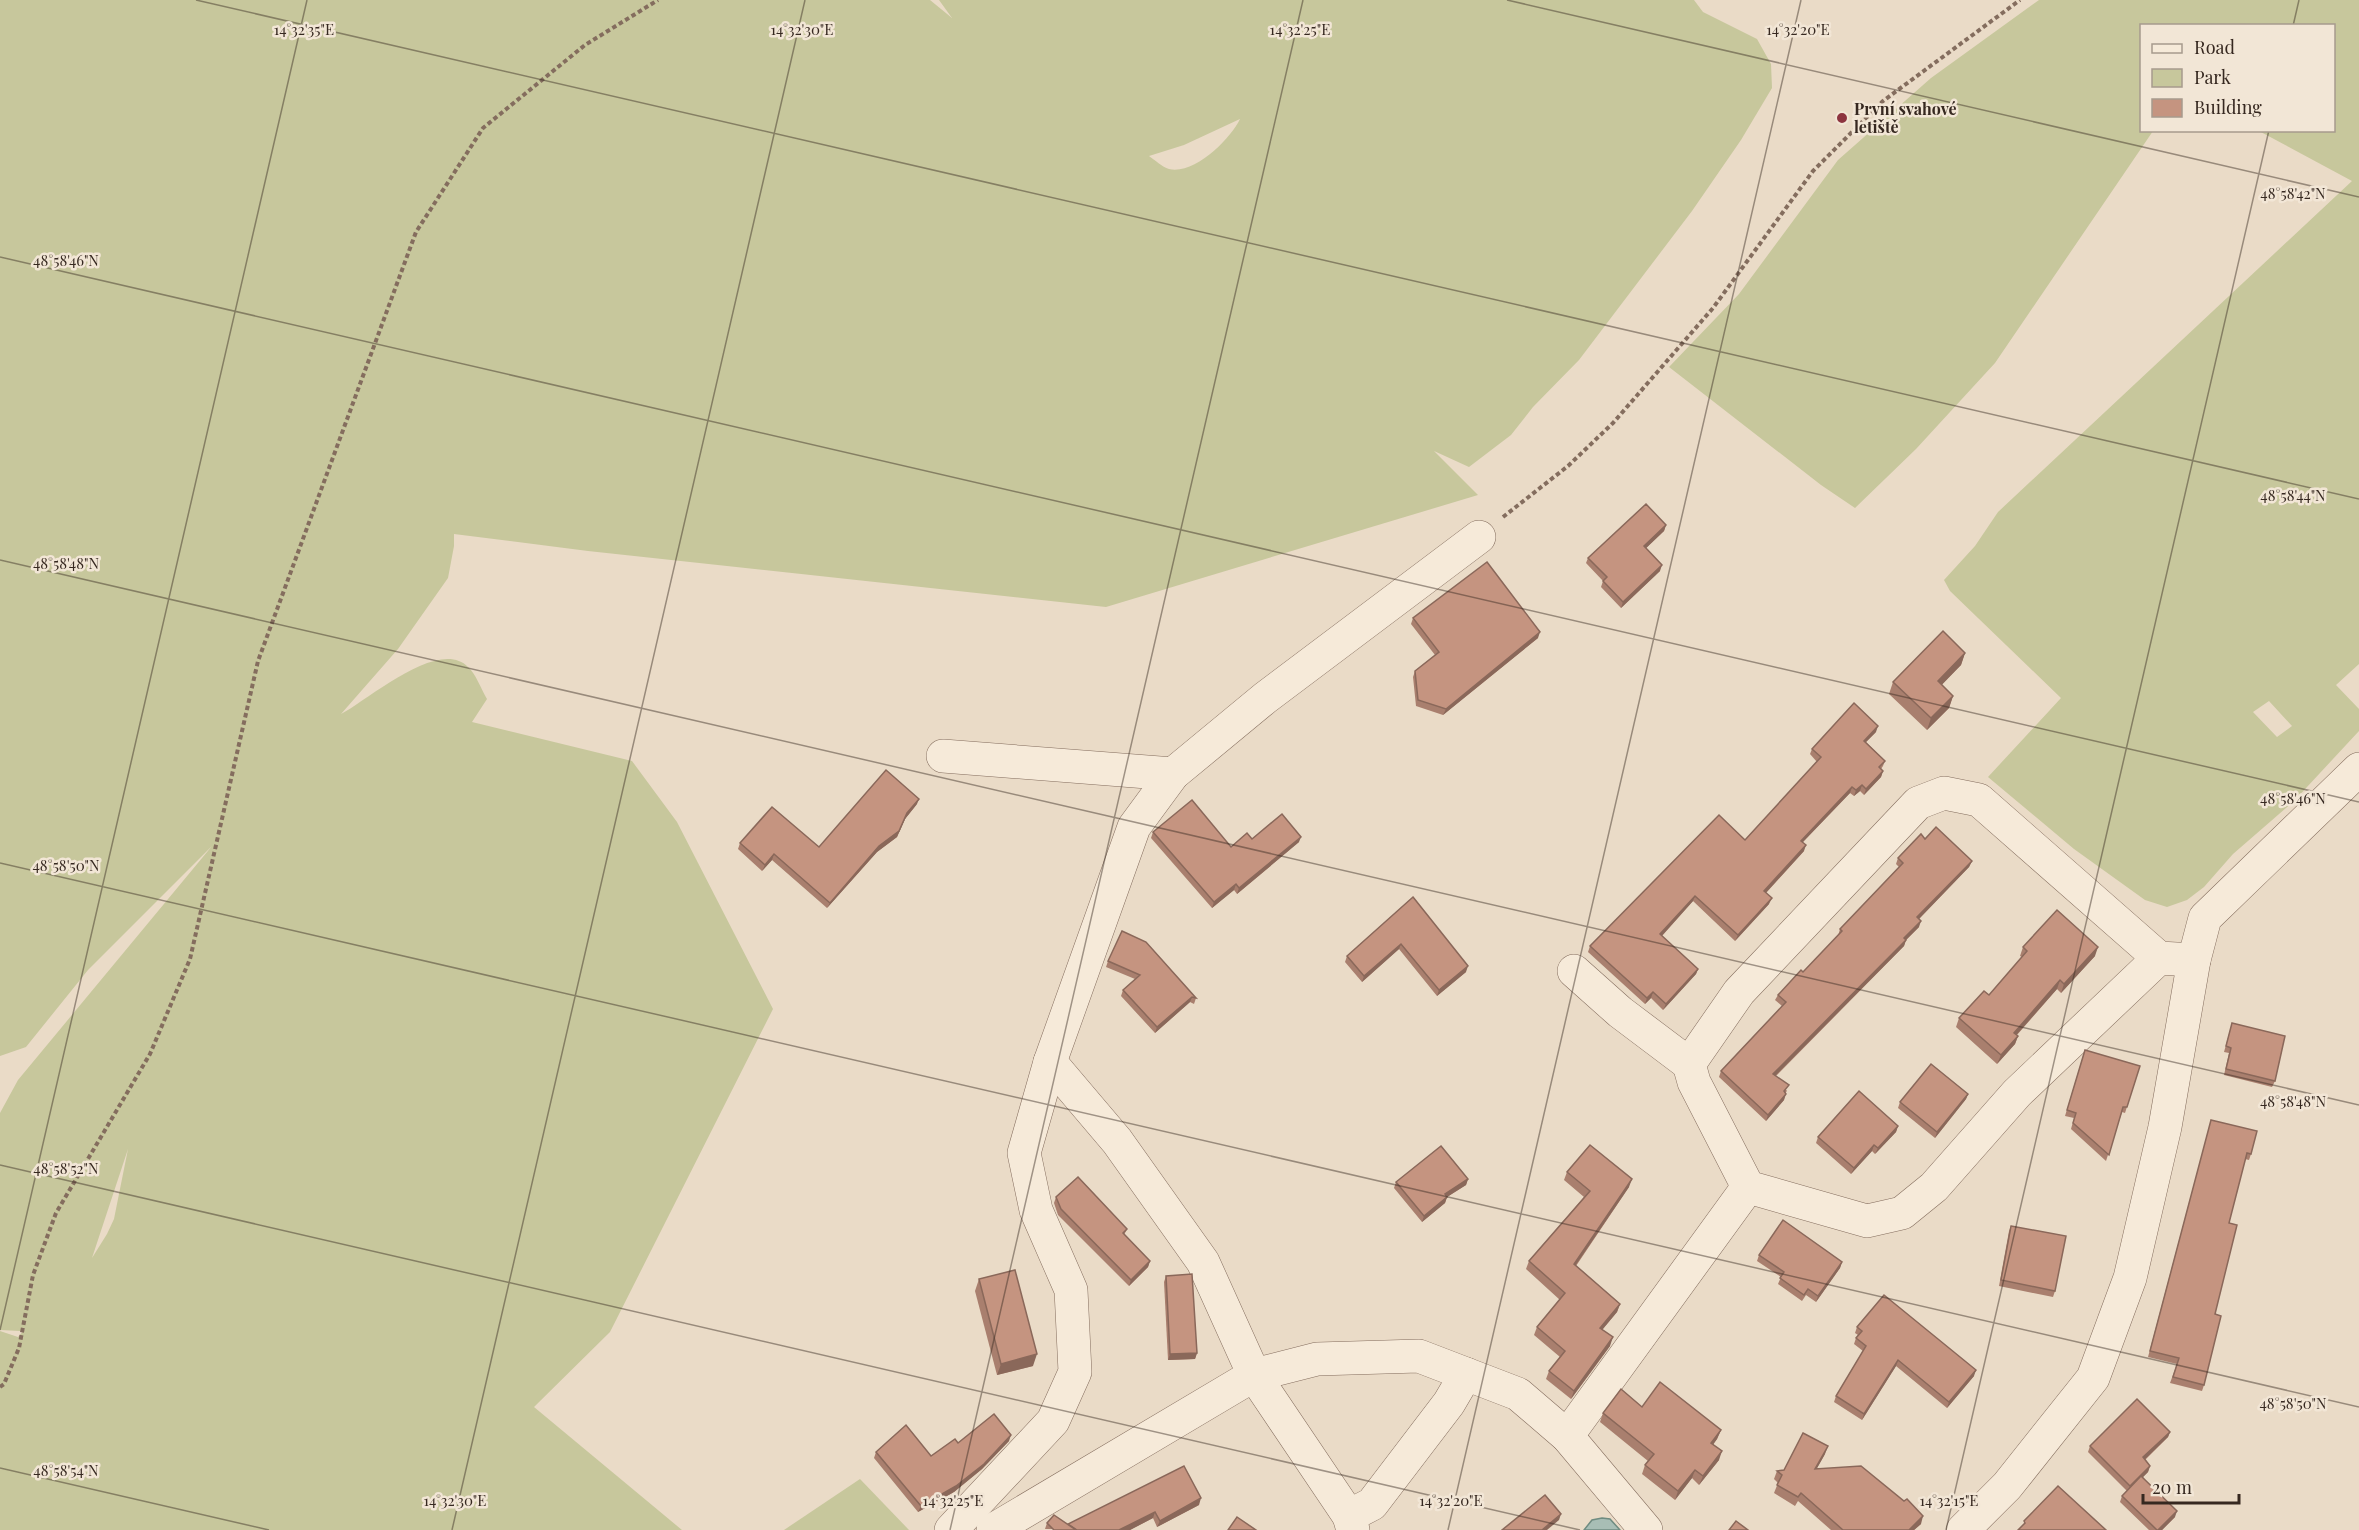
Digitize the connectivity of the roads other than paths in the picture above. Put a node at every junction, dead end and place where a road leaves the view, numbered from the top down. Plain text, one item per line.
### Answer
1 (1479, 537) road end
2 (944, 756) dead end
3 (2359, 769) edge
4 (1173, 774) junction
5 (2159, 958) junction
6 (2194, 960) junction
7 (1574, 971) dead end
8 (1050, 1062) junction
9 (1689, 1064) junction
10 (1748, 1187) junction
11 (1466, 1374) junction
12 (1254, 1375) junction
13 (1567, 1436) junction
14 (1351, 1523) edge
15 (951, 1530) edge
16 (993, 1530) edge
17 (1646, 1530) edge
18 (1963, 1530) edge

1 - 4 street
2 - 4 street
3 - 6 street
4 - 8 street
5 - 6 street
5 - 9 street
5 - 10 street
6 - 18 street
7 - 9 street
8 - 12 street
8 - 15 street
9 - 10 street
10 - 13 street
11 - 12 street
11 - 13 street
11 - 14 street
12 - 14 street
12 - 16 street
13 - 17 street

